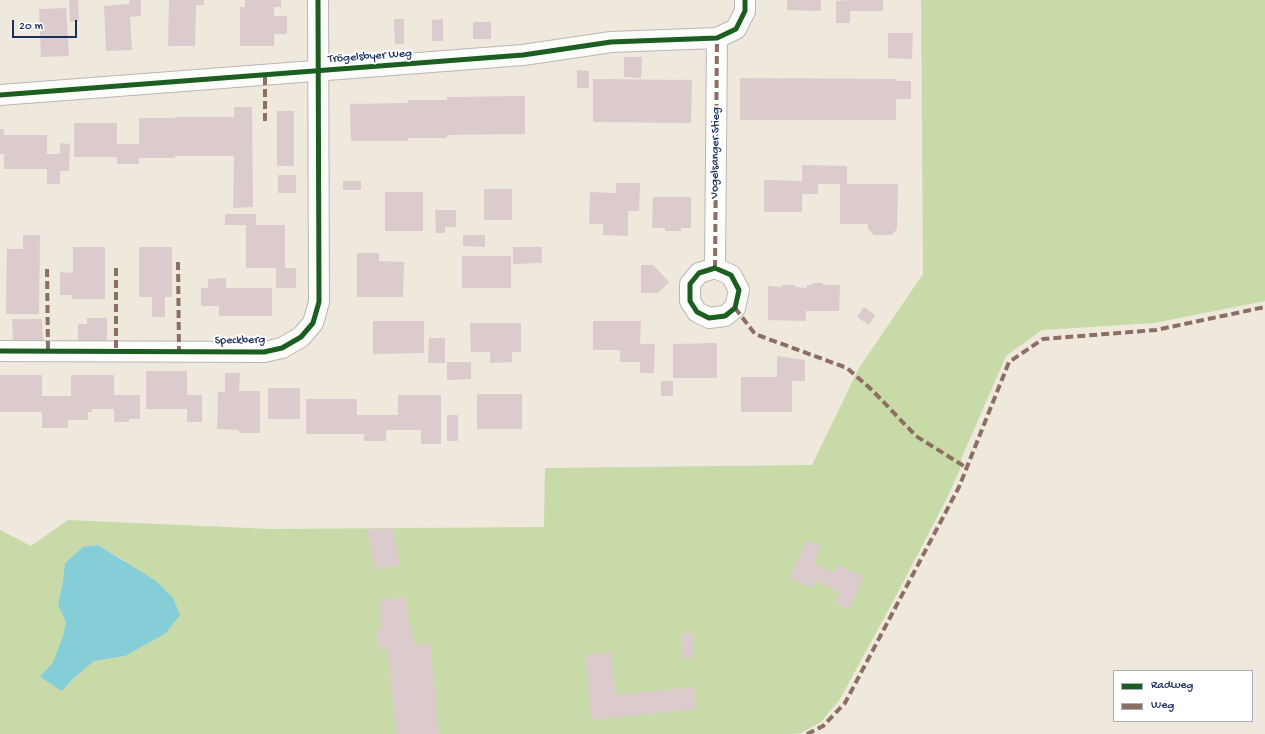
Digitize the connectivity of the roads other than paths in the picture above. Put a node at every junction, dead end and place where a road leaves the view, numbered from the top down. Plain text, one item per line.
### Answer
1 (318, 0) edge
2 (745, 0) edge
3 (717, 38) junction
4 (318, 71) junction
5 (0, 95) edge
6 (715, 268) dead end
7 (0, 351) edge

1 - 4 street, Speckberg
2 - 3 street
3 - 4 street, Trögelsbyer Weg
3 - 6 street, Vogelsanger Stieg
4 - 5 street, Trögelsbyer Weg
4 - 7 street, Speckberg

